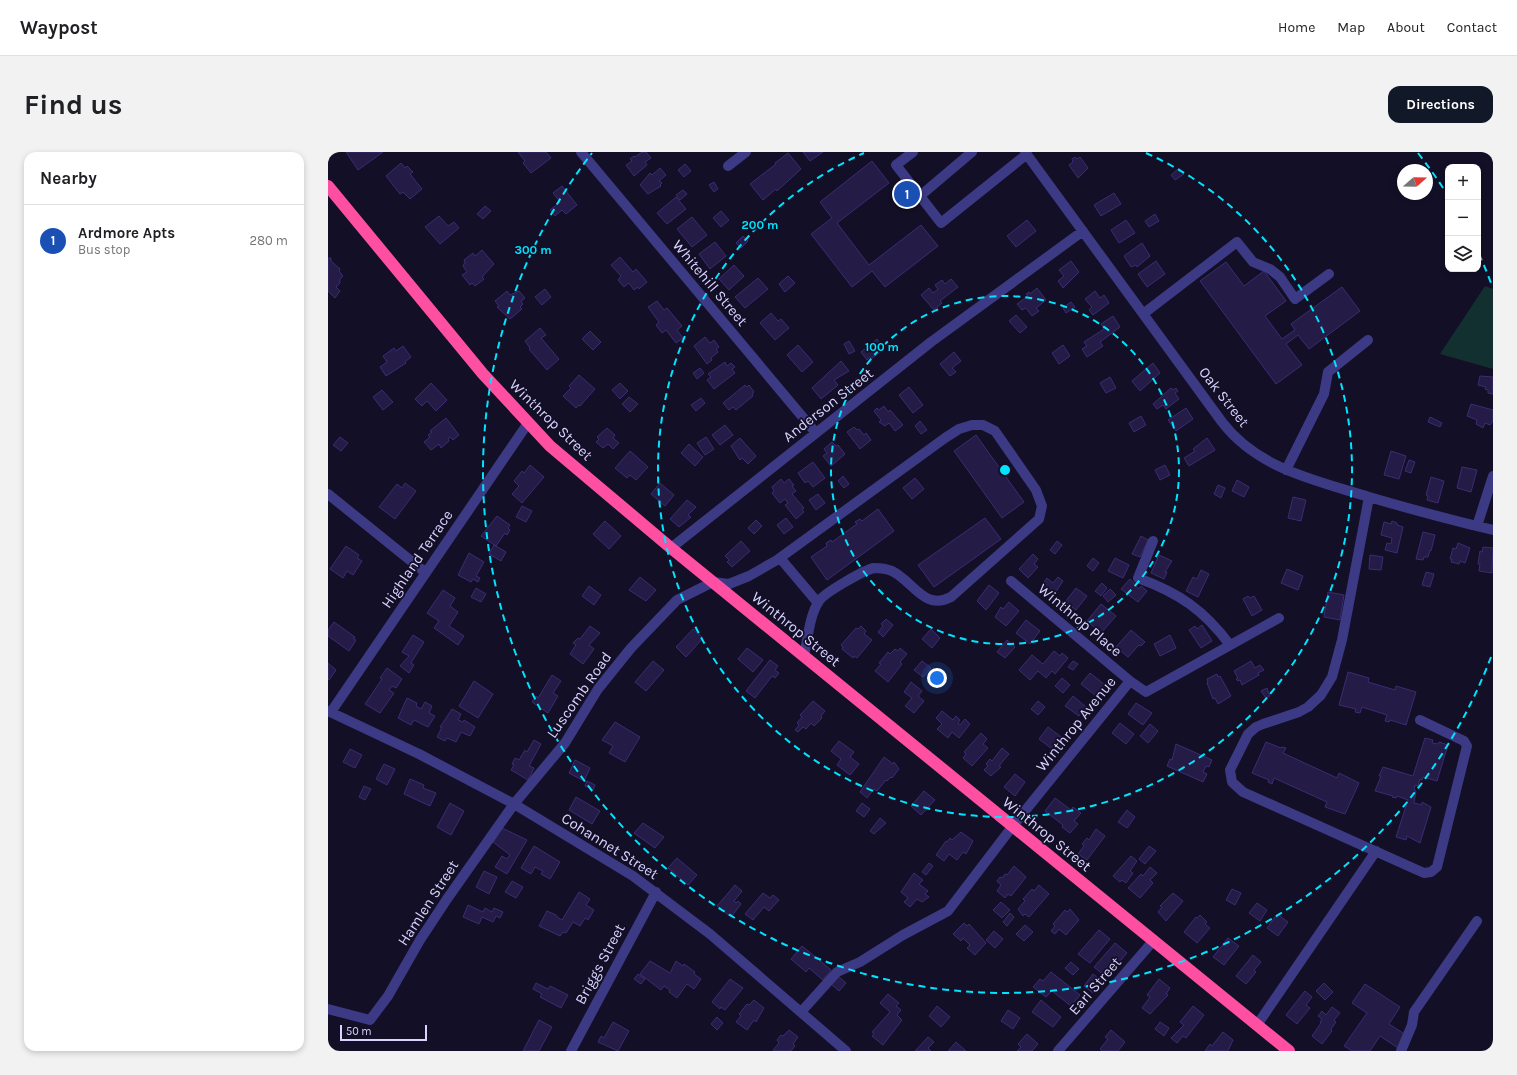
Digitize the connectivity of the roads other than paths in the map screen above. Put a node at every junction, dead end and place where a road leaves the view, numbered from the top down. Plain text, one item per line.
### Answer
1 (581, 152) edge
2 (746, 152) edge
3 (912, 152) edge
4 (972, 152) edge
5 (1026, 153) edge
6 (728, 166) dead end
7 (328, 187) edge
8 (920, 196) junction
9 (1083, 231) junction
10 (1329, 274) dead end
11 (1143, 314) junction
12 (1368, 340) dead end
13 (528, 423) junction
14 (816, 433) junction
15 (1286, 470) junction
16 (1493, 476) edge
17 (328, 494) edge
18 (1369, 497) junction
19 (1477, 526) junction
20 (1493, 530) edge
21 (1153, 541) dead end
22 (671, 548) junction
23 (780, 558) junction
24 (426, 573) junction
25 (1011, 581) dead end
26 (713, 582) junction
27 (818, 602) junction
28 (1279, 618) dead end
29 (1230, 645) junction
30 (804, 656) junction
31 (1130, 681) junction
32 (329, 712) edge
33 (1420, 720) dead end
34 (514, 804) junction
35 (1012, 827) junction
36 (1376, 851) junction
37 (656, 892) junction
38 (1477, 921) dead end
39 (1154, 940) junction
40 (328, 1009) edge
41 (801, 1012) junction
42 (1257, 1025) junction
43 (571, 1051) edge
44 (846, 1051) edge
45 (1058, 1051) edge
46 (1289, 1051) edge
47 (1402, 1051) edge

1 - 14 street, Whitehill Street
2 - 6 street
3 - 8 street
4 - 8 street
5 - 8 street
5 - 9 street, Oak Street
7 - 13 highway, Winthrop Street
9 - 11 street, Oak Street
9 - 14 street, Anderson Street
10 - 11 street
11 - 15 street, Oak Street
12 - 15 street
13 - 22 highway, Winthrop Street
13 - 24 street, Highland Terrace
14 - 22 street, Anderson Street
15 - 18 street, Oak Street
16 - 19 street
17 - 24 street
18 - 19 street, Oak Street
18 - 36 street
19 - 20 street, Oak Street
21 - 29 street
22 - 26 highway, Winthrop Street
23 - 26 street
23 - 27 street
23 - 27 street
24 - 32 street, Highland Terrace
25 - 31 street, Winthrop Place
26 - 30 highway, Winthrop Street
26 - 34 street, Luscomb Road
27 - 30 street
28 - 29 street, Winthrop Avenue
29 - 31 street, Winthrop Avenue
30 - 35 highway, Winthrop Street
31 - 35 street, Winthrop Avenue
32 - 34 street, Cohannet Street
33 - 36 street
34 - 37 street, Cohannet Street
34 - 40 street, Hamlen Street
35 - 39 highway, Winthrop Street
35 - 41 street, Winthrop Avenue
36 - 42 street
37 - 41 street, Cohannet Street
37 - 43 street, Briggs Street
38 - 47 street
39 - 42 highway, Winthrop Street
39 - 45 street, Earl Street
41 - 44 street, Cohannet Street
42 - 46 highway, Winthrop Street

